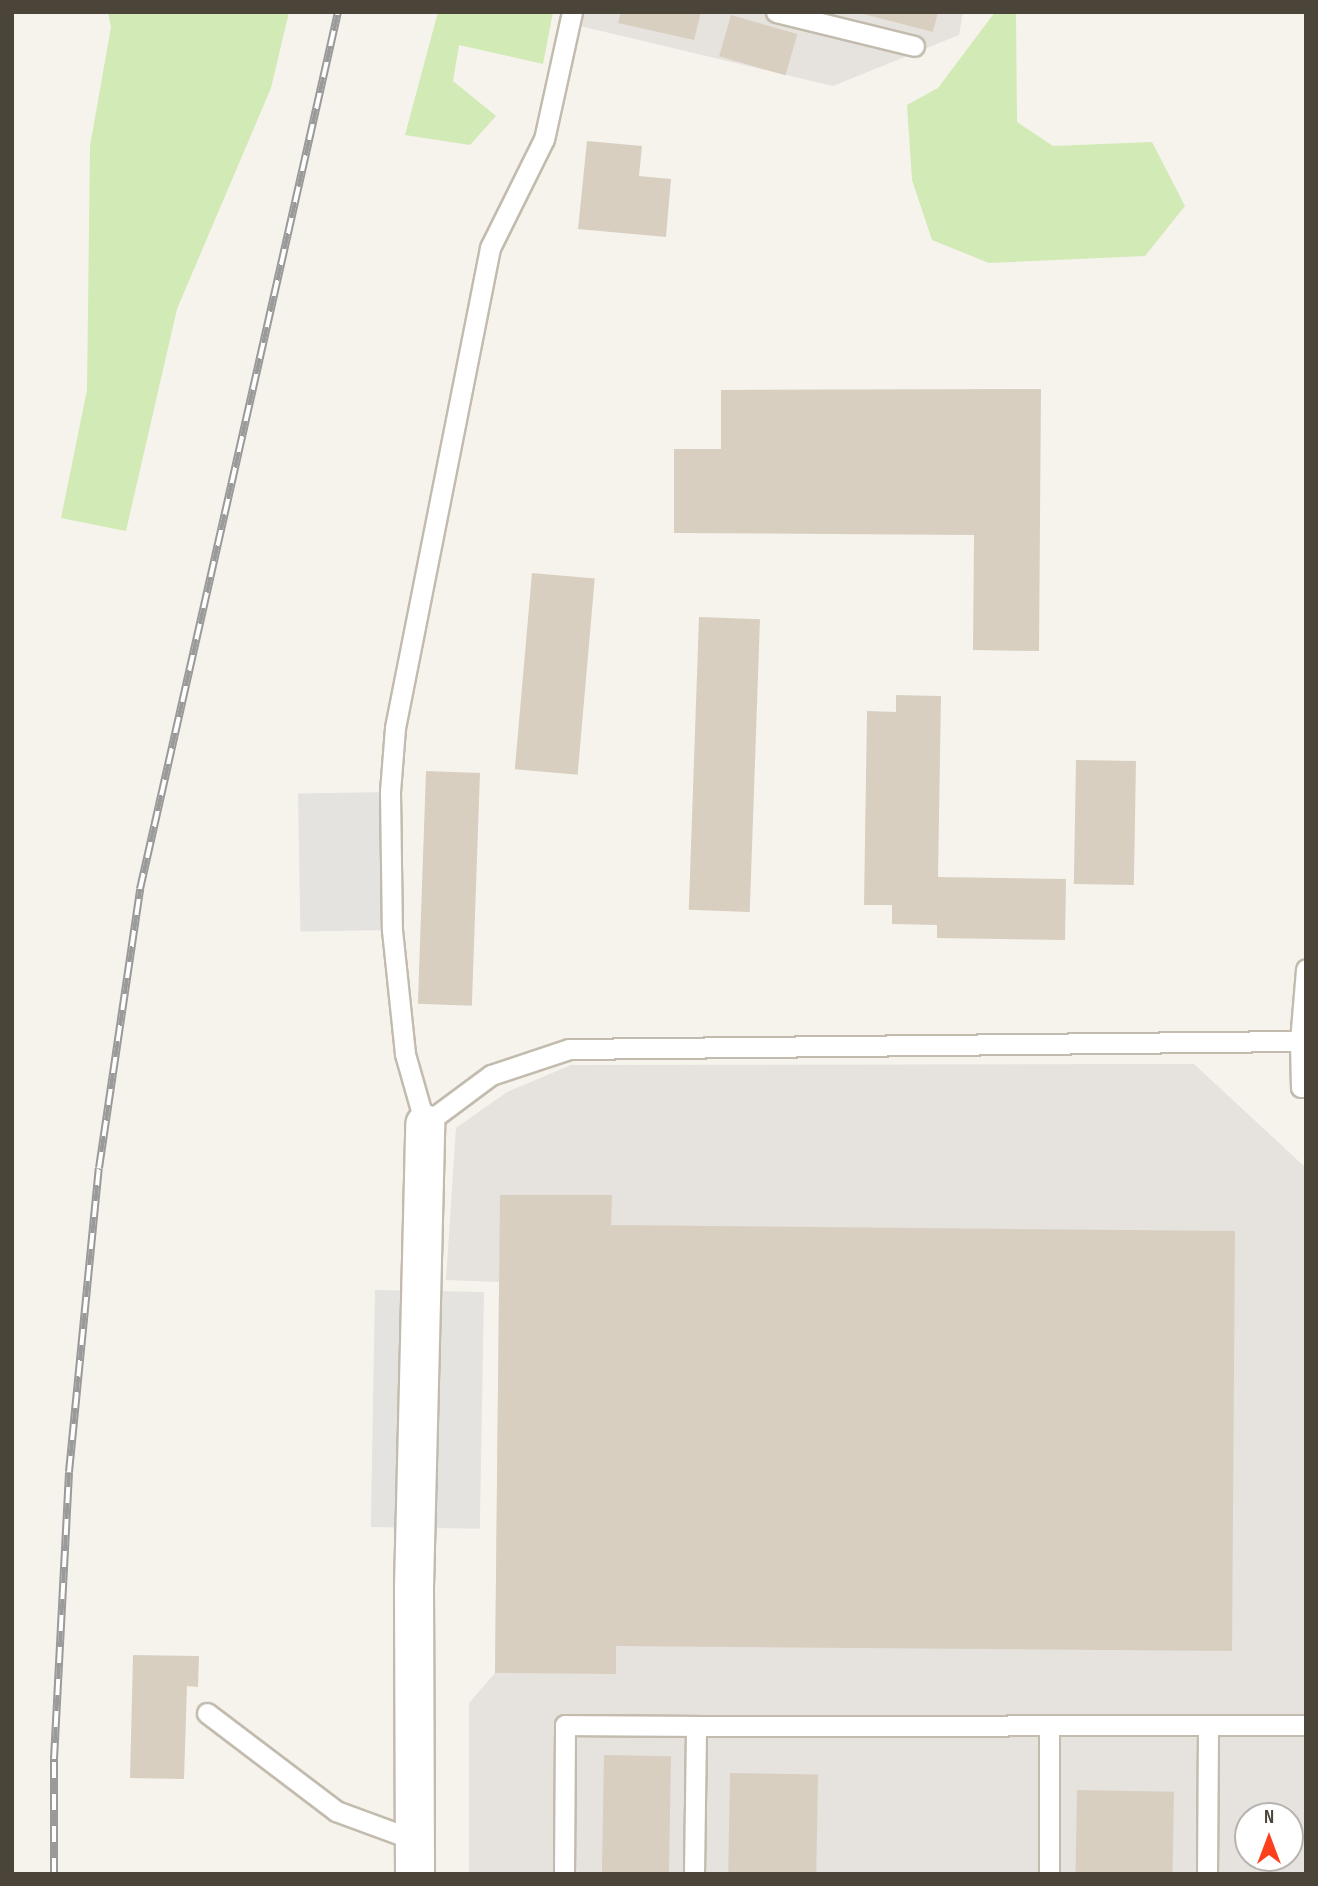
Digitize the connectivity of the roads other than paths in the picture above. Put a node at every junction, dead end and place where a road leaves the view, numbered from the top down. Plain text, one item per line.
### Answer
1 (572, 12) edge
2 (776, 12) edge
3 (914, 46) dead end
4 (1306, 969) edge
5 (1300, 1041) junction
6 (1306, 1087) edge
7 (425, 1125) junction
8 (207, 1713) dead end
9 (1208, 1725) junction
10 (1306, 1725) edge
11 (696, 1726) junction
12 (1049, 1726) junction
13 (415, 1857) edge
14 (564, 1874) edge
15 (694, 1874) edge
16 (1049, 1874) edge
17 (1207, 1874) edge

1 - 7 lane
2 - 3 lane
4 - 5 lane
5 - 6 lane
5 - 7 lane
7 - 13 street
8 - 13 lane
9 - 10 lane
9 - 12 lane
9 - 17 lane
11 - 12 lane
11 - 14 lane
11 - 15 lane
12 - 16 lane

